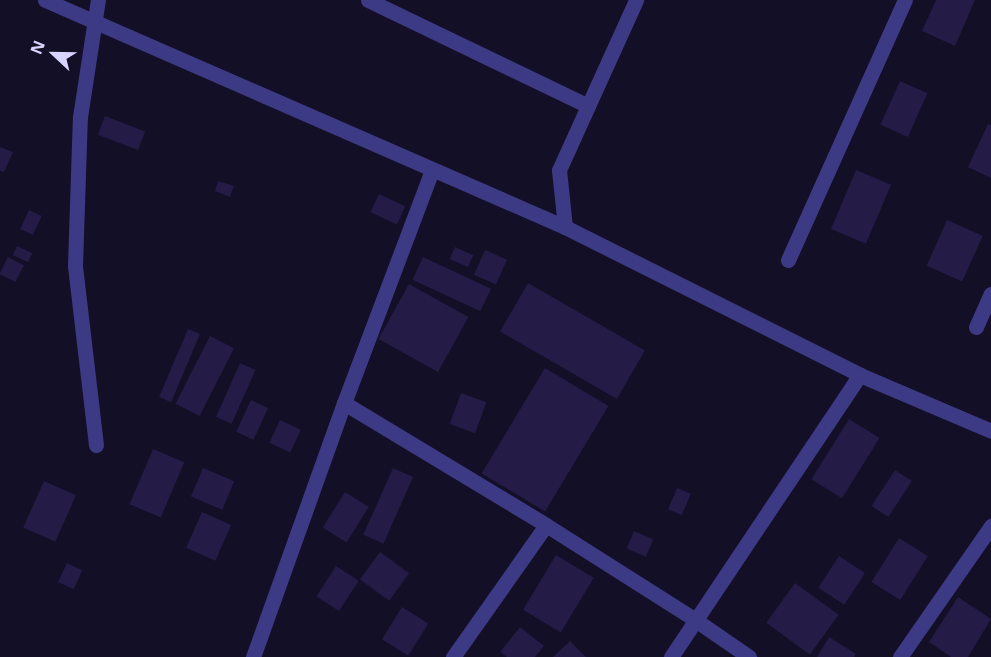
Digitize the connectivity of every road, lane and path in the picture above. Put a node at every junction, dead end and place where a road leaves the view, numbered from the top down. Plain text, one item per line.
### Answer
1 (45, 0) edge
2 (98, 0) edge
3 (368, 0) edge
4 (636, 0) edge
5 (905, 0) edge
6 (94, 21) junction
7 (588, 106) junction
8 (432, 170) junction
9 (565, 226) junction
10 (788, 260) dead end
11 (991, 294) edge
12 (976, 327) dead end
13 (860, 375) junction
14 (344, 402) junction
15 (991, 431) edge
16 (96, 445) dead end
17 (546, 525) junction
18 (991, 526) edge
19 (694, 619) junction
20 (253, 657) edge
21 (453, 657) edge
22 (671, 657) edge
23 (749, 657) edge
24 (900, 657) edge

1 - 6 street
2 - 6 street
3 - 7 street
4 - 7 street
5 - 10 street
6 - 8 street
6 - 16 street
7 - 9 street
8 - 9 street
8 - 14 street
9 - 13 street
11 - 12 street
13 - 15 street
13 - 19 street
14 - 17 street
14 - 20 street
17 - 19 street
17 - 21 street
18 - 24 street
19 - 22 street
19 - 23 street

